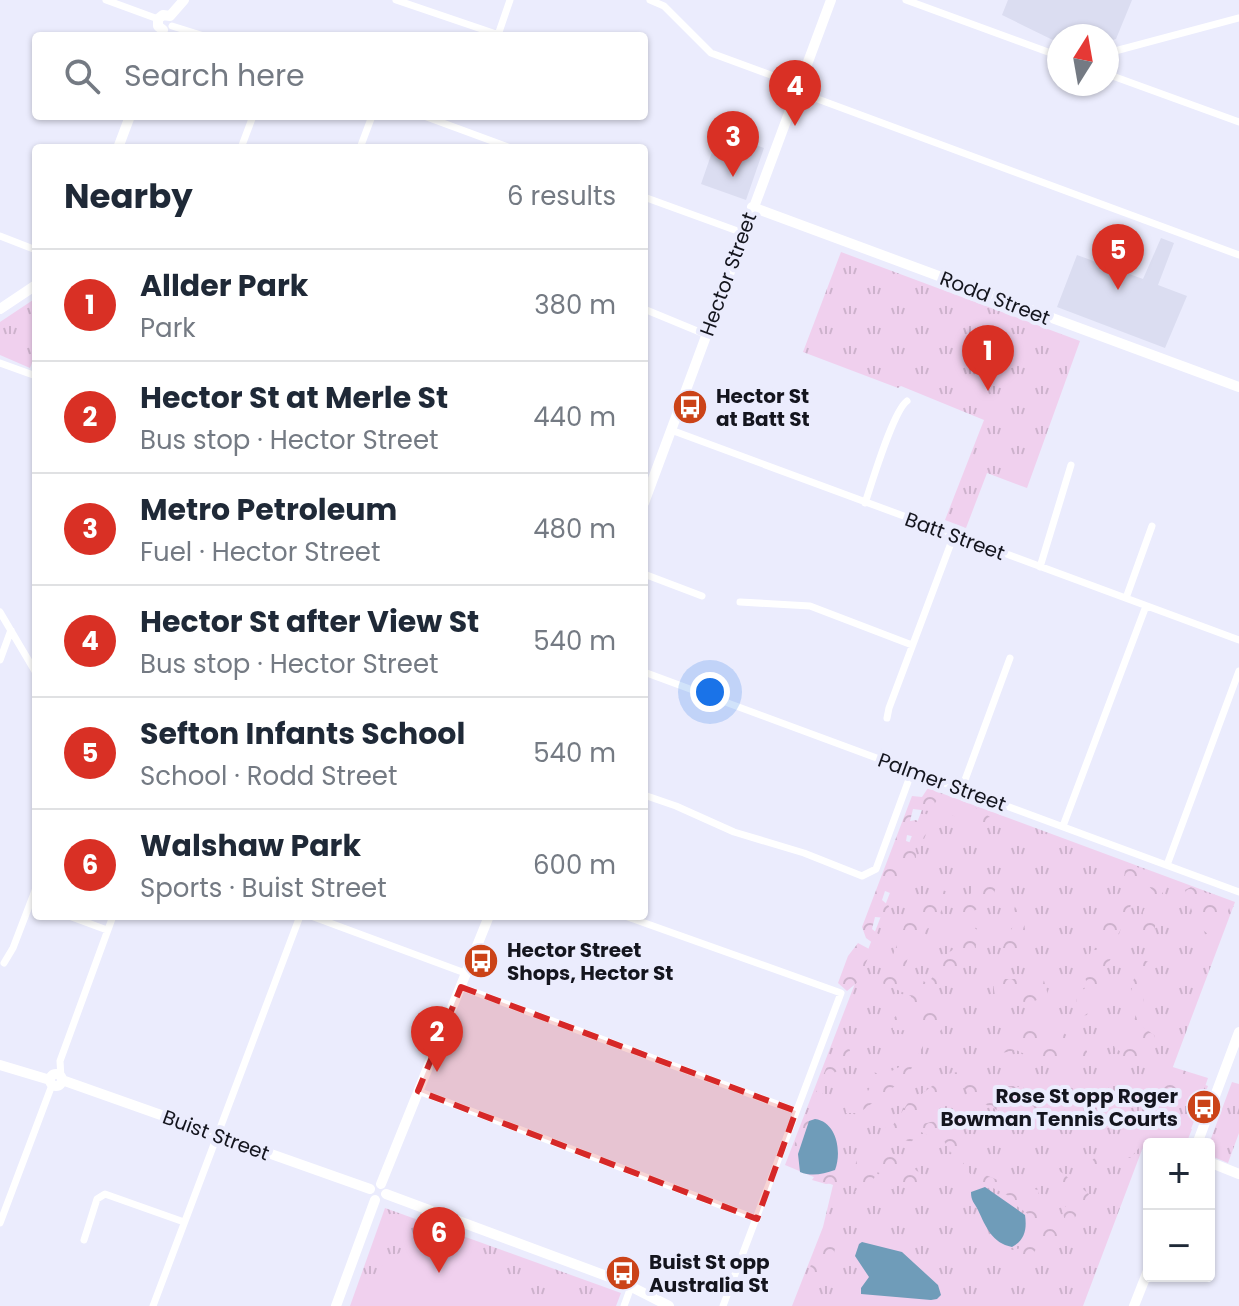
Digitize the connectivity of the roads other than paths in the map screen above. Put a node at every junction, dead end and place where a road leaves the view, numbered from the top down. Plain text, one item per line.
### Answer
1 (106, 0) edge
2 (184, 0) edge
3 (396, 0) edge
4 (510, 0) edge
5 (650, 0) edge
6 (831, 0) edge
7 (906, 0) edge
8 (1239, 18) edge
9 (164, 25) edge
10 (189, 32) edge
11 (491, 32) edge
12 (501, 32) edge
13 (1119, 50) edge
14 (1047, 52) edge
15 (1119, 78) edge
16 (797, 88) junction
17 (128, 120) edge
18 (252, 120) edge
19 (370, 120) edge
20 (435, 120) edge
21 (1239, 122) edge
22 (485, 138) junction
23 (120, 144) edge
24 (242, 144) edge
25 (362, 144) edge
26 (483, 144) edge
27 (501, 144) edge
28 (648, 198) edge
29 (752, 207) junction
30 (743, 233) junction
31 (0, 236) edge
32 (32, 248) edge
33 (1239, 255) edge
34 (32, 288) edge
35 (0, 309) edge
36 (648, 311) edge
37 (707, 335) junction
38 (0, 363) edge
39 (32, 373) edge
40 (1239, 387) edge
41 (907, 401) dead end
42 (671, 430) junction
43 (1071, 465) dead end
44 (648, 492) edge
45 (865, 503) junction
46 (1152, 526) dead end
47 (954, 535) junction
48 (1040, 567) junction
49 (648, 576) edge
50 (702, 596) dead end
51 (1126, 598) junction
52 (740, 602) dead end
53 (1146, 606) junction
54 (0, 612) edge
55 (11, 630) junction
56 (1239, 640) edge
57 (912, 645) junction
58 (1010, 658) dead end
59 (0, 660) edge
60 (32, 666) edge
61 (1239, 671) edge
62 (648, 673) edge
63 (887, 718) dead end
64 (912, 771) junction
65 (962, 788) junction
66 (648, 796) edge
67 (1063, 826) junction
68 (1167, 865) junction
69 (1239, 892) edge
70 (32, 905) edge
71 (80, 920) edge
72 (111, 920) edge
73 (298, 920) edge
74 (322, 920) edge
75 (487, 920) edge
76 (636, 920) edge
77 (107, 930) junction
78 (4, 963) dead end
79 (465, 973) junction
80 (461, 987) junction
81 (1239, 1032) edge
82 (0, 1065) edge
83 (56, 1081) junction
84 (418, 1091) junction
85 (796, 1111) junction
86 (216, 1136) junction
87 (1199, 1138) edge
88 (1215, 1164) edge
89 (1239, 1174) edge
90 (384, 1189) junction
91 (372, 1195) junction
92 (757, 1219) junction
93 (184, 1222) junction
94 (0, 1223) edge
95 (84, 1240) dead end
96 (1143, 1282) edge
97 (631, 1287) junction
98 (153, 1306) edge
99 (336, 1306) edge
100 (624, 1306) edge
101 (669, 1306) edge
102 (723, 1306) edge
103 (1134, 1306) edge

1 - 9 street
2 - 9 street
3 - 11 street
4 - 12 street
5 - 16 street
6 - 16 street, Hector Street
7 - 14 street
8 - 13 street
9 - 10 street
15 - 21 street
16 - 29 street, Hector Street
16 - 33 street
17 - 23 street
18 - 24 street
19 - 25 street
20 - 22 street
22 - 26 street
22 - 27 street
28 - 30 street
29 - 30 street, Hector Street
29 - 40 street, Rodd Street
30 - 37 street, Hector Street
31 - 32 street
34 - 35 street
36 - 37 street
37 - 42 street, Hector Street
38 - 39 street
41 - 45 street
42 - 44 street, Hector Street
42 - 45 street, Batt Street
43 - 48 street
45 - 47 street, Batt Street
46 - 51 street
47 - 48 street, Batt Street
47 - 57 street
48 - 51 street, Batt Street
49 - 50 street
51 - 53 street, Batt Street
52 - 57 street
53 - 56 street, Batt Street
53 - 67 street
54 - 55 street
55 - 59 street
55 - 60 street
57 - 63 street
58 - 65 street
61 - 68 street
62 - 64 street, Palmer Street
64 - 65 street, Palmer Street
64 - 66 street
65 - 67 street, Palmer Street
67 - 68 street, Palmer Street
68 - 69 street, Palmer Street
70 - 78 street
71 - 77 street
72 - 77 street
73 - 86 street
74 - 79 street
75 - 79 street
76 - 85 street
77 - 83 street
79 - 80 street
80 - 84 street
80 - 85 street
81 - 87 street
82 - 83 street, Buist Street
83 - 86 street, Buist Street
83 - 94 street
84 - 90 street
84 - 92 street
85 - 92 street
86 - 91 street, Buist Street
86 - 93 street
88 - 89 street
90 - 91 street
90 - 97 street
91 - 99 street
92 - 102 street
93 - 95 street
93 - 98 street
96 - 103 street
97 - 100 street
97 - 101 street

